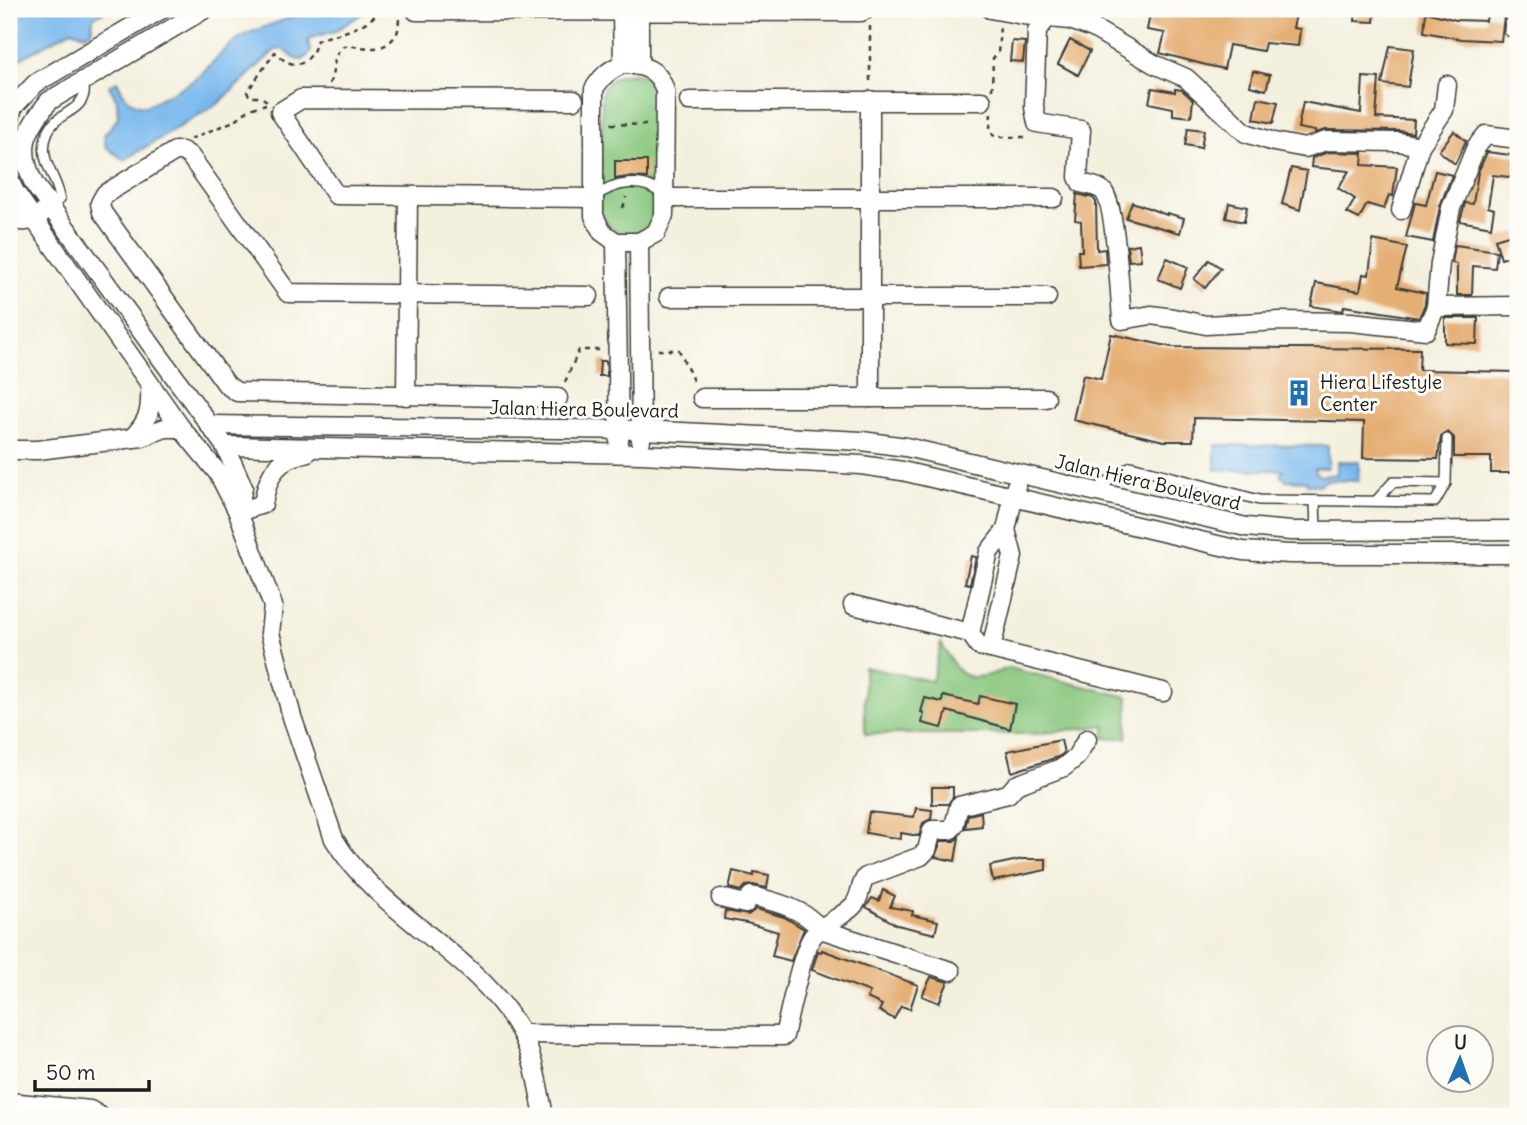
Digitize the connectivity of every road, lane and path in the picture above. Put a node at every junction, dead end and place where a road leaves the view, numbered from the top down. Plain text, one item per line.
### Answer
1 (162, 9) edge
2 (205, 9) edge
3 (382, 9) edge
4 (1512, 9) edge
5 (411, 10) edge
6 (438, 10) edge
7 (780, 10) edge
8 (631, 11) junction
9 (868, 15) edge
10 (995, 15) edge
11 (1048, 17) junction
12 (1509, 32) dead end
13 (631, 65) junction
14 (1447, 85) dead end
15 (318, 99) junction
16 (575, 100) dead end
17 (870, 100) junction
18 (987, 100) junction
19 (689, 101) dead end
20 (9, 122) edge
21 (594, 124) junction
22 (665, 125) junction
23 (1034, 138) dead end
24 (1518, 139) edge
25 (1419, 146) junction
26 (182, 151) junction
27 (9, 180) edge
28 (408, 196) junction
29 (594, 198) junction
30 (664, 198) junction
31 (870, 198) junction
32 (1054, 198) dead end
33 (51, 207) junction
34 (1401, 210) dead end
35 (9, 216) edge
36 (34, 220) junction
37 (616, 242) junction
38 (639, 242) junction
39 (407, 294) junction
40 (589, 296) dead end
41 (669, 297) dead end
42 (870, 297) junction
43 (1047, 297) dead end
44 (1518, 306) edge
45 (1436, 307) junction
46 (617, 350) junction
47 (640, 350) junction
48 (149, 383) junction
49 (406, 396) junction
50 (558, 398) joint
51 (702, 398) joint
52 (870, 398) junction
53 (1046, 398) dead end
54 (209, 425) junction
55 (618, 430) junction
56 (641, 430) junction
57 (186, 434) junction
58 (132, 438) junction
59 (1447, 439) dead end
60 (225, 446) junction
61 (328, 448) junction
62 (9, 450) edge
63 (619, 454) junction
64 (641, 454) junction
65 (207, 460) junction
66 (1020, 473) junction
67 (1427, 483) junction
68 (1446, 484) junction
69 (1092, 492) junction
70 (1014, 496) junction
71 (1315, 501) junction
72 (1376, 502) junction
73 (1427, 502) junction
74 (238, 512) junction
75 (1006, 530) junction
76 (1498, 530) junction
77 (1518, 530) edge
78 (1316, 531) junction
79 (1498, 554) junction
80 (1518, 554) edge
81 (853, 605) dead end
82 (970, 633) junction
83 (991, 649) junction
84 (1163, 692) dead end
85 (1087, 739) dead end
86 (721, 898) dead end
87 (820, 929) junction
88 (951, 971) dead end
89 (522, 1034) junction
90 (9, 1102) edge
91 (100, 1116) edge
92 (544, 1116) edge

1 - 20 street
2 - 33 street
3 - 26 path
4 - 12 lane
5 - 6 street
5 - 15 path
6 - 8 street
7 - 8 street
7 - 9 street
8 - 13 street
9 - 17 path
10 - 11 street
10 - 18 path
11 - 25 street
11 - 45 street
13 - 21 street
13 - 22 street
14 - 25 street
15 - 16 street
15 - 28 street
17 - 18 street
17 - 19 street
17 - 31 street
18 - 23 path
21 - 22 path
21 - 29 street
22 - 30 street
24 - 45 street
25 - 34 street
26 - 39 street
26 - 49 street
27 - 36 street
28 - 29 street
28 - 39 street
29 - 30 lane
29 - 37 street
30 - 31 street
30 - 38 street
31 - 32 street
31 - 42 street
33 - 36 street
33 - 54 street
35 - 36 street
36 - 48 street
37 - 38 street
37 - 46 street
38 - 47 street
39 - 40 street
39 - 49 street
41 - 42 street
42 - 43 street
42 - 52 street
44 - 45 street
46 - 47 street
46 - 50 path
46 - 55 street
47 - 51 path
47 - 56 street
48 - 57 street
48 - 58 street
49 - 50 street
51 - 52 street
52 - 53 street
54 - 55 street, Jalan Hiera Boulevard
54 - 57 street
54 - 60 street
55 - 56 street, Jalan Hiera Boulevard
55 - 63 street
56 - 64 street
56 - 66 street, Jalan Hiera Boulevard
57 - 58 street
57 - 65 street
58 - 62 street
59 - 68 lane
60 - 61 street
60 - 65 street
60 - 74 street
61 - 63 street
61 - 74 street
63 - 64 street
64 - 70 street
65 - 74 street
66 - 69 street, Jalan Hiera Boulevard
66 - 70 street
67 - 68 lane
67 - 72 lane
67 - 73 lane
68 - 73 lane
69 - 71 lane
69 - 78 street, Jalan Hiera Boulevard
70 - 75 street
70 - 79 street
71 - 72 lane
71 - 78 lane
72 - 73 lane
74 - 89 street
75 - 82 street
75 - 83 street
76 - 77 street, Jalan Hiera Boulevard
76 - 78 street, Jalan Hiera Boulevard
76 - 79 street
79 - 80 street
81 - 82 street
82 - 83 street
83 - 84 street
85 - 87 street
86 - 87 street
87 - 88 street
87 - 89 street
89 - 92 street
90 - 91 street

